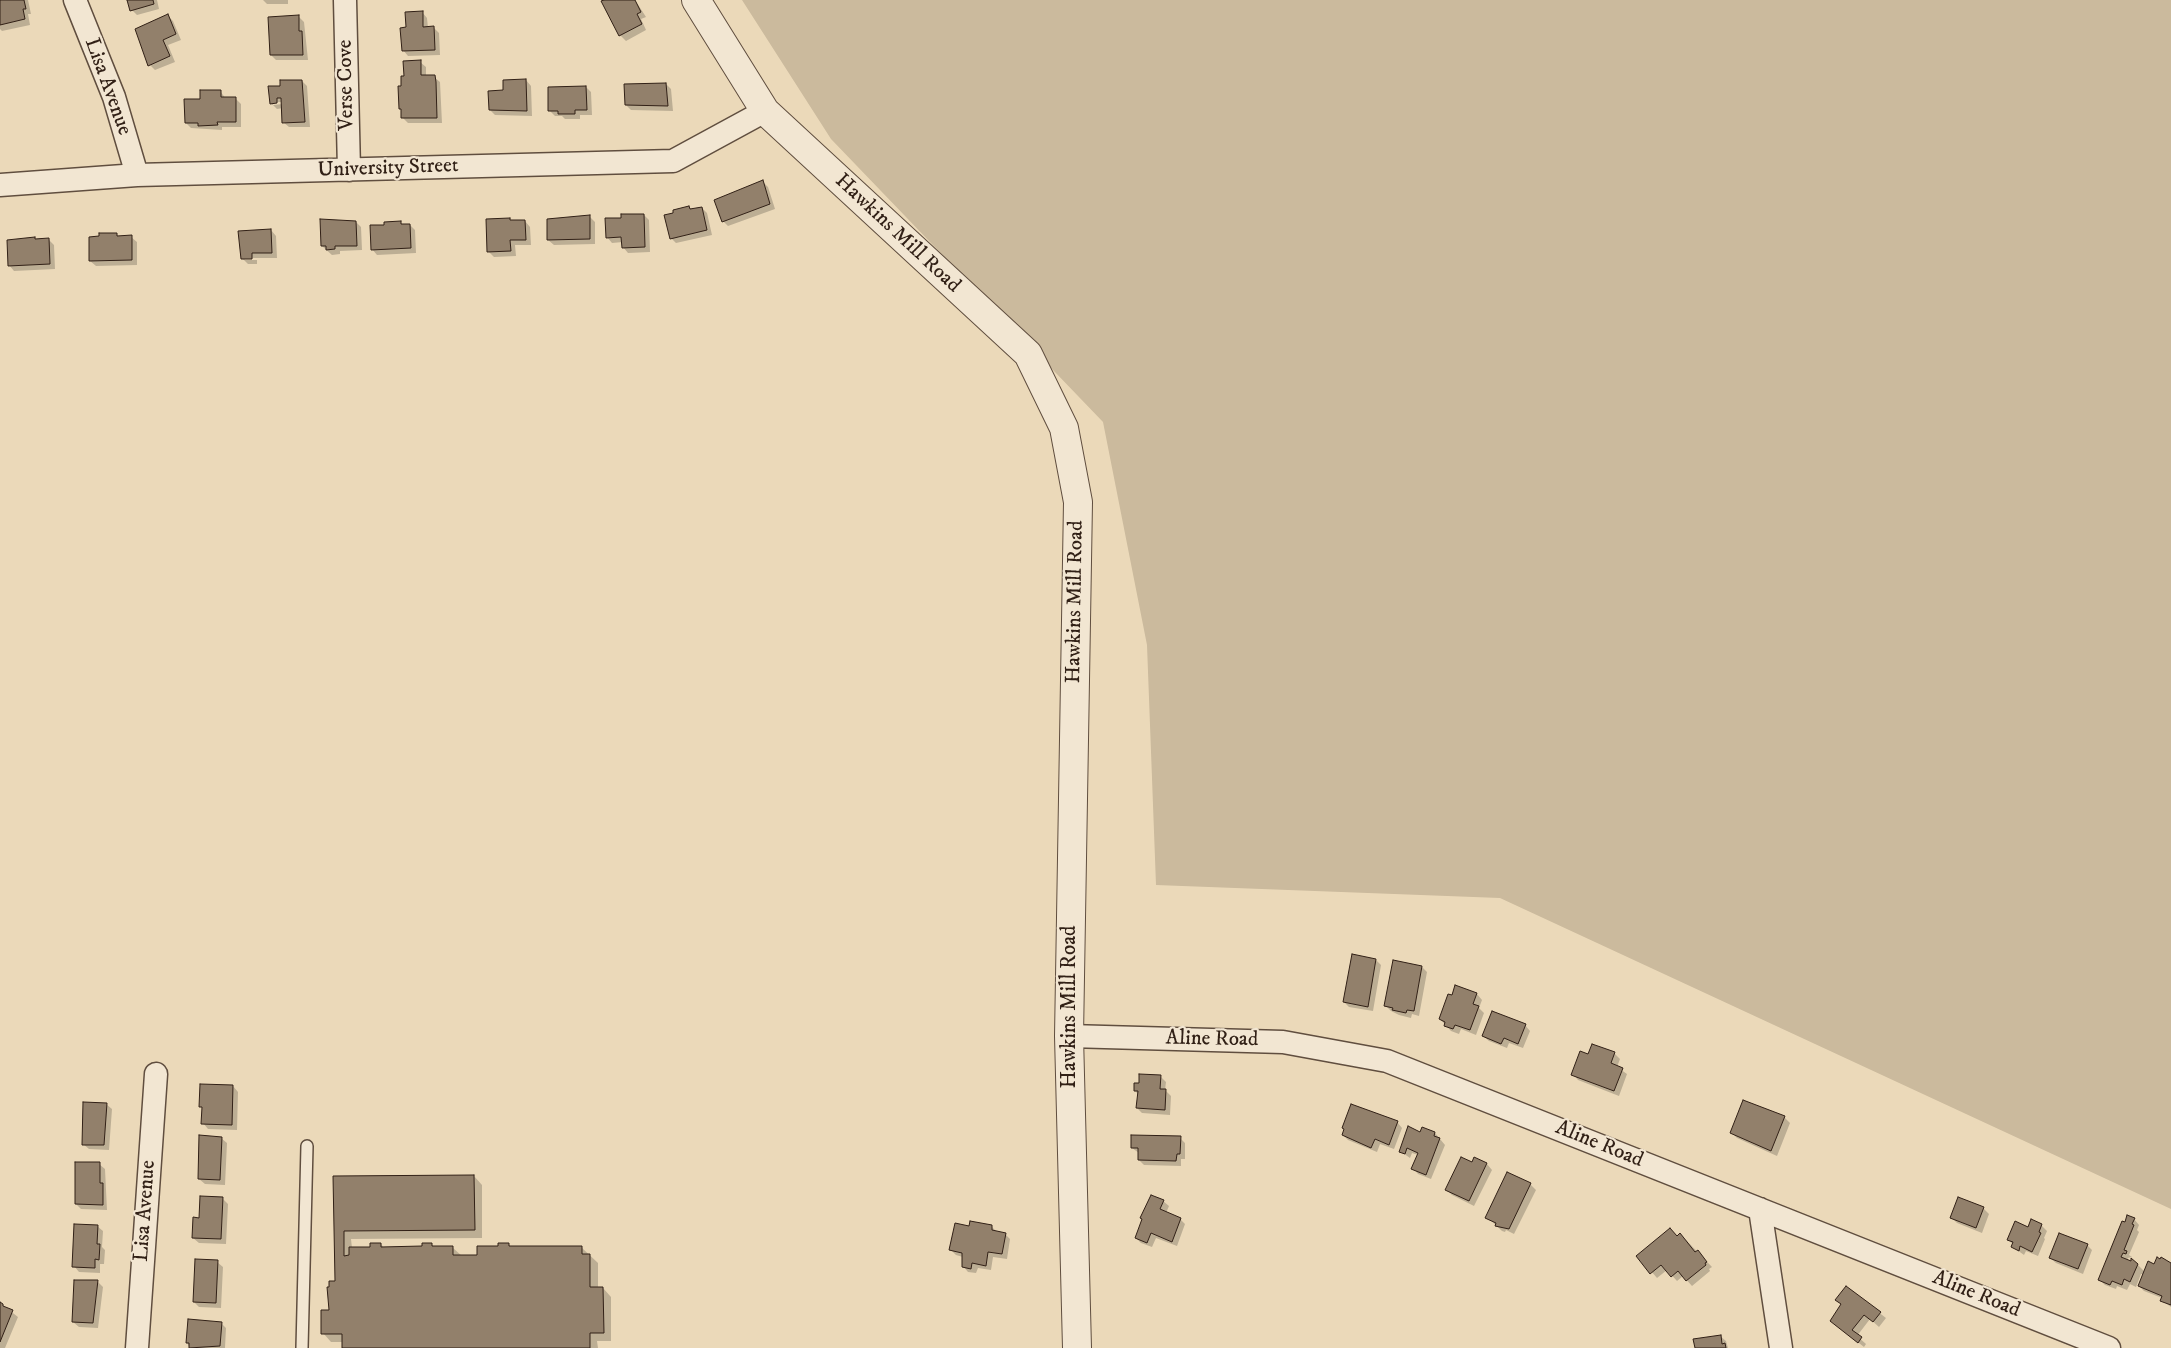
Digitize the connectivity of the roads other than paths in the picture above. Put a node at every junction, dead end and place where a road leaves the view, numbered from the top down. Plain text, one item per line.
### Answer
1 (75, 0) edge
2 (345, 0) edge
3 (696, 0) edge
4 (765, 111) junction
5 (349, 170) junction
6 (137, 175) junction
7 (0, 185) edge
8 (1069, 1036) junction
9 (156, 1074) dead end
10 (307, 1146) dead end
11 (1760, 1209) junction
12 (137, 1348) edge
13 (302, 1348) edge
14 (1077, 1348) edge
15 (1781, 1348) edge
16 (2109, 1348) edge

1 - 6 street, Lisa Avenue
2 - 5 street, Verse Cove
3 - 4 street, Hawkins Mill Road
4 - 5 street, University Street
4 - 8 street, Hawkins Mill Road
5 - 6 street, University Street
6 - 7 street, University Street
8 - 11 street, Aline Road
8 - 14 street, Hawkins Mill Road
9 - 12 street, Lisa Avenue
10 - 13 lane
11 - 15 street
11 - 16 street, Aline Road

